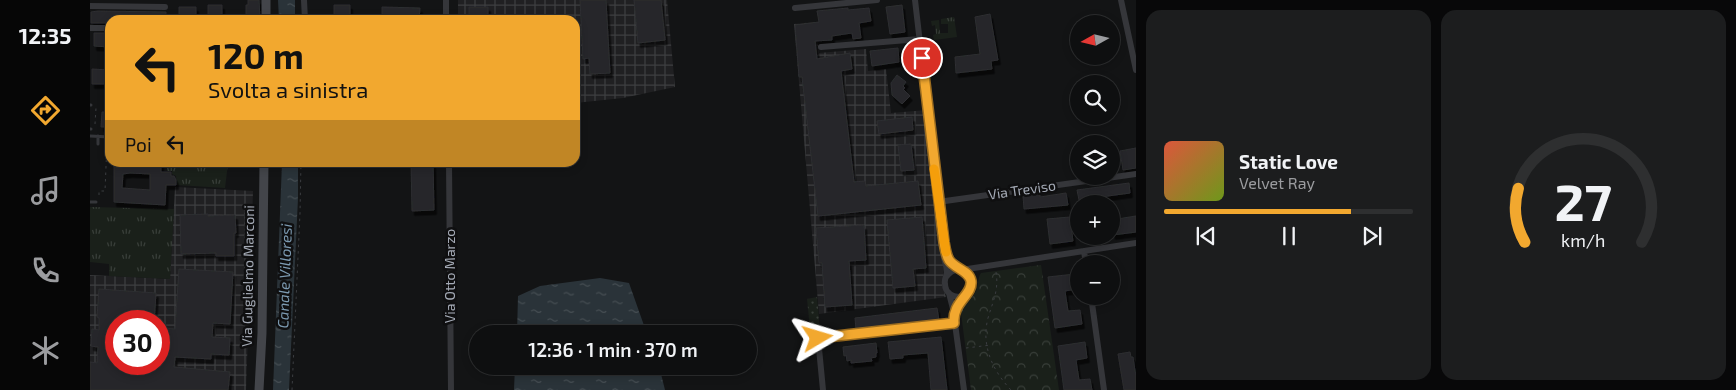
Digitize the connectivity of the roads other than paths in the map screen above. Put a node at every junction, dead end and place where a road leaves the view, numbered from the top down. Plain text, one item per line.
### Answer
1 (266, 0) edge
2 (304, 0) edge
3 (446, 0) edge
4 (877, 0) edge
5 (915, 0) edge
6 (1121, 0) edge
7 (90, 6) edge
8 (165, 7) dead end
9 (795, 8) dead end
10 (266, 15) edge
11 (304, 15) edge
12 (446, 15) edge
13 (90, 28) edge
14 (105, 28) edge
15 (920, 39) junction
16 (821, 47) dead end
17 (1136, 70) edge
18 (90, 136) edge
19 (105, 138) edge
20 (264, 167) edge
21 (449, 167) edge
22 (1136, 174) edge
23 (90, 202) edge
24 (96, 202) dead end
25 (938, 202) junction
26 (944, 242) junction
27 (1136, 243) edge
28 (1084, 251) junction
29 (1085, 255) edge
30 (986, 266) junction
31 (961, 270) junction
32 (946, 277) junction
33 (971, 283) junction
34 (949, 293) junction
35 (965, 294) junction
36 (1092, 305) edge
37 (954, 319) junction
38 (259, 390) edge
39 (451, 390) edge
40 (823, 390) edge
41 (964, 390) edge
42 (1104, 390) edge

1 - 10 street
2 - 11 street
3 - 12 street
4 - 9 street
5 - 15 street
6 - 17 street
7 - 8 street
13 - 14 street
15 - 16 street
15 - 25 street
18 - 19 lane
20 - 38 street, Via Guglielmo Marconi
21 - 39 street, Via Otto Marzo
22 - 25 street, Via Treviso
23 - 24 lane
25 - 26 street
26 - 31 street
26 - 32 street
27 - 28 street
28 - 29 street
28 - 30 street
30 - 31 street
30 - 33 street
31 - 32 street
31 - 33 street
32 - 34 street
33 - 35 street
34 - 35 street
34 - 37 street
35 - 37 street
36 - 42 street
37 - 40 street
37 - 41 street

